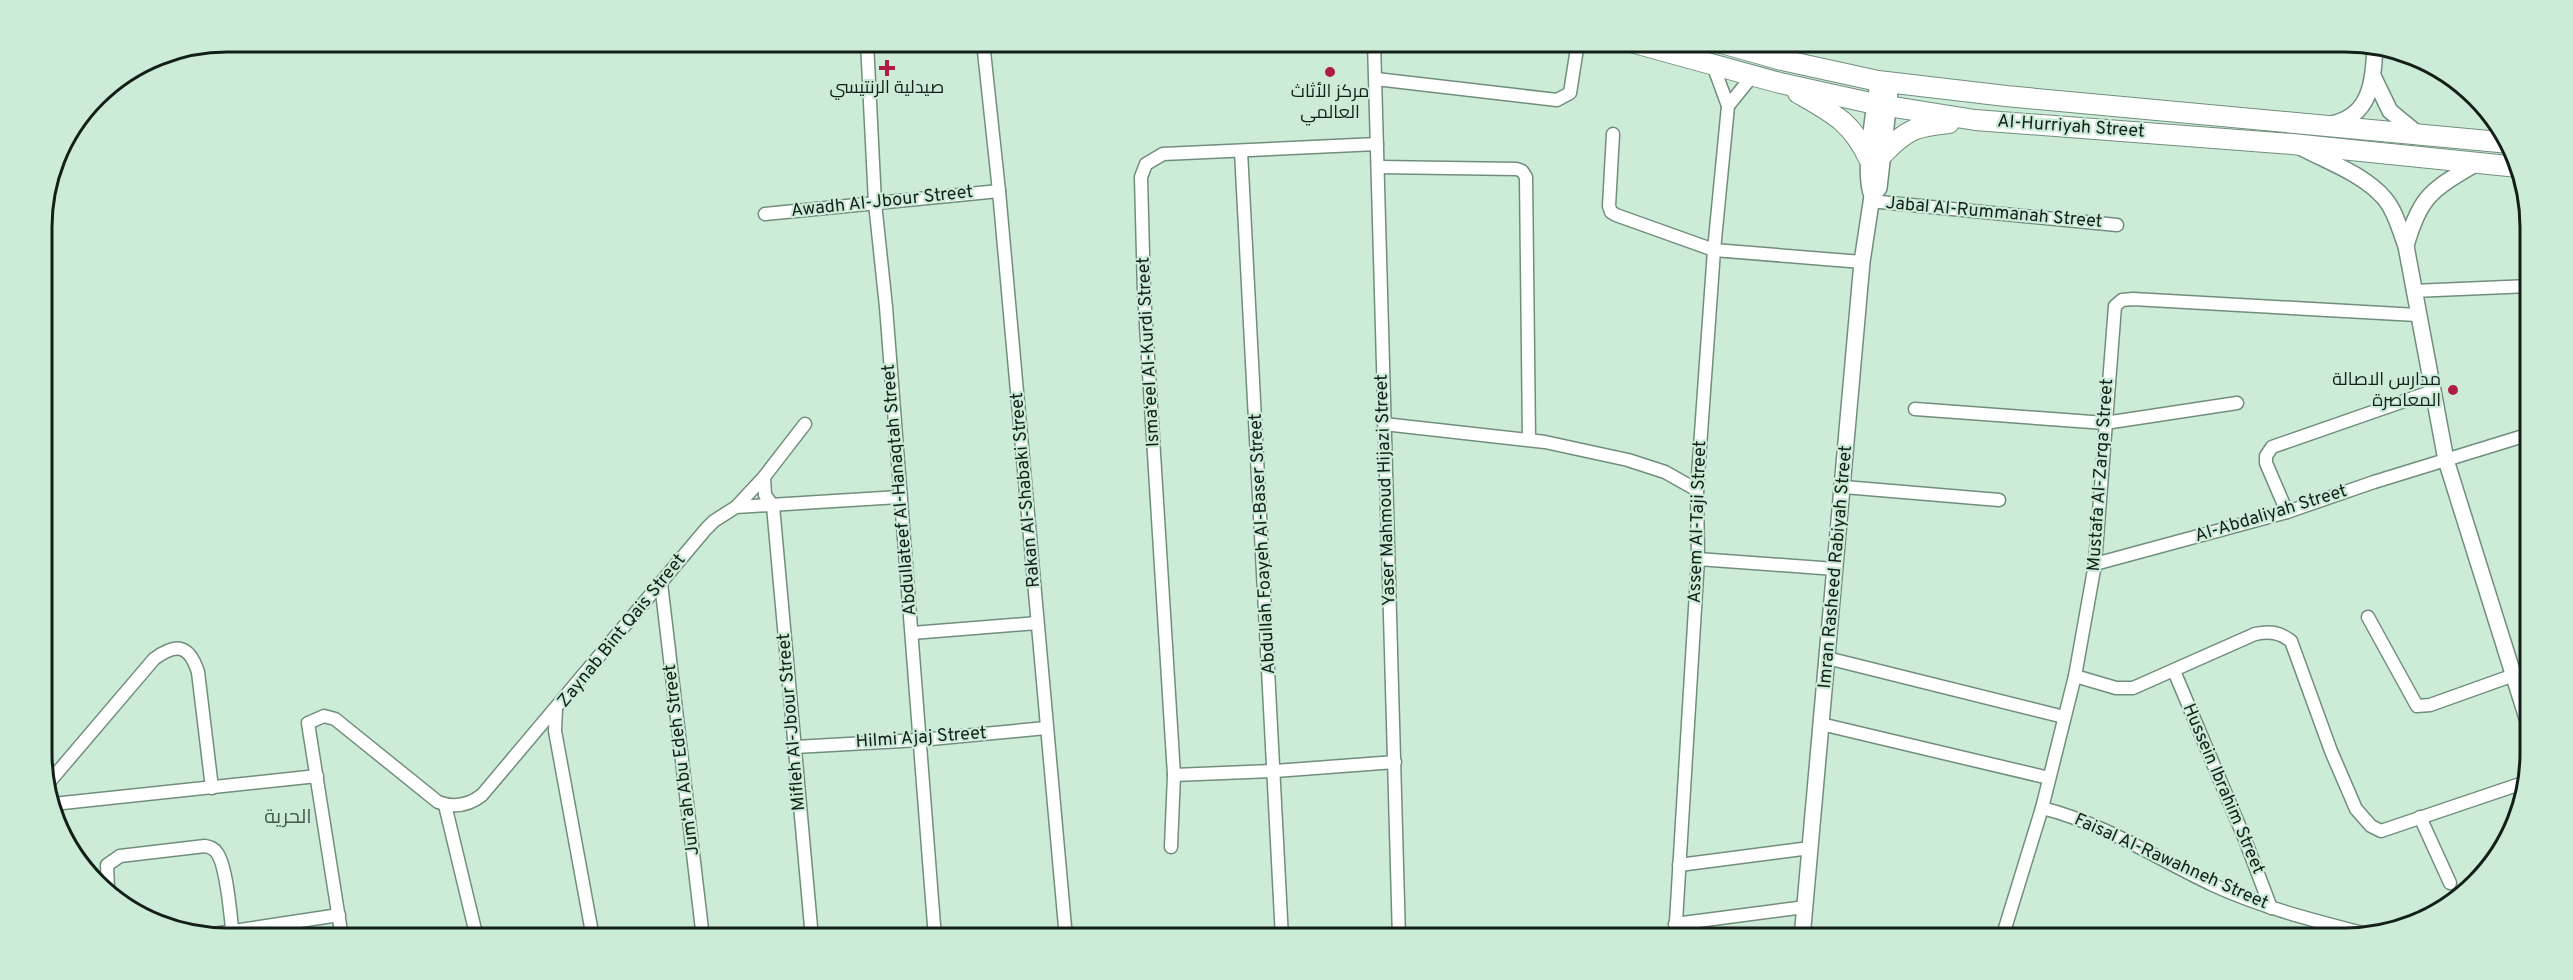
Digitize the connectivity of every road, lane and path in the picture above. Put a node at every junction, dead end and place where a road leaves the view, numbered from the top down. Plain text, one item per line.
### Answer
1 (867, 52) edge
2 (984, 52) edge
3 (1375, 52) edge
4 (1576, 52) edge
5 (1667, 52) edge
6 (1754, 52) edge
7 (2374, 55) edge
8 (1713, 65) junction
9 (1753, 75) junction
10 (2373, 76) junction
11 (1376, 79) junction
12 (1885, 82) junction
13 (1780, 83) junction
14 (1882, 105) junction
15 (1728, 106) junction
16 (1975, 120) junction
17 (2329, 125) junction
18 (1613, 134) dead end
19 (2418, 134) junction
20 (2498, 142) edge
21 (1377, 144) junction
22 (2292, 144) junction
23 (1241, 151) junction
24 (1877, 156) junction
25 (2477, 163) junction
26 (2509, 166) edge
27 (1379, 167) junction
28 (999, 191) junction
29 (1871, 199) junction
30 (875, 203) junction
31 (765, 214) dead end
32 (2117, 225) dead end
33 (2406, 246) junction
34 (1714, 250) junction
35 (1862, 262) junction
36 (2520, 286) edge
37 (2413, 291) junction
38 (2417, 315) junction
39 (2433, 391) junction
40 (2238, 403) dead end
41 (1915, 409) dead end
42 (2105, 423) junction
43 (805, 424) dead end
44 (1384, 424) junction
45 (2520, 437) edge
46 (1529, 439) junction
47 (2446, 460) junction
48 (764, 477) junction
49 (1844, 487) junction
50 (1697, 490) junction
51 (899, 497) junction
52 (1999, 500) dead end
53 (773, 506) junction
54 (736, 507) junction
55 (2287, 512) junction
56 (1698, 559) junction
57 (2095, 564) junction
58 (1835, 569) junction
59 (661, 583) junction
60 (2368, 617) dead end
61 (1037, 623) junction
62 (912, 633) junction
63 (1827, 658) junction
64 (2174, 671) junction
65 (2514, 675) junction
66 (2075, 676) junction
67 (2520, 695) edge
68 (556, 708) junction
69 (2064, 717) junction
70 (1821, 724) junction
71 (1047, 728) junction
72 (920, 740) junction
73 (795, 747) junction
74 (1395, 762) junction
75 (1275, 771) junction
76 (1174, 775) junction
77 (54, 776) edge
78 (317, 776) junction
79 (2049, 778) junction
80 (2517, 785) edge
81 (212, 788) junction
82 (60, 803) edge
83 (445, 805) junction
84 (2042, 808) junction
85 (2420, 818) junction
86 (1171, 847) dead end
87 (1810, 848) junction
88 (1679, 865) junction
89 (108, 880) edge
90 (2450, 883) dead end
91 (1805, 907) junction
92 (2271, 908) junction
93 (339, 915) junction
94 (1675, 924) junction
95 (1399, 927) edge
96 (1675, 927) edge
97 (1803, 927) edge
98 (2005, 927) edge
99 (2341, 927) edge
100 (232, 928) edge
101 (267, 928) edge
102 (341, 928) edge
103 (475, 928) edge
104 (591, 928) edge
105 (702, 928) edge
106 (811, 928) edge
107 (935, 928) edge
108 (1065, 928) edge
109 (1282, 928) edge

1 - 30 street, Abdullateef Al-Hanaqtah Street
2 - 28 street, Rakan Al-Shabaki Street
3 - 11 street, Yaser Mahmoud Hijazi Street
4 - 11 street
5 - 8 highway, Al-Hurriyah Street
6 - 12 highway, Al-Hurriyah Street
7 - 10 street
8 - 9 highway, Al-Hurriyah Street
8 - 15 street, Assem Al-Taji Street
9 - 13 highway, Al-Hurriyah Street
9 - 15 street
10 - 17 street
10 - 19 street
11 - 21 street, Yaser Mahmoud Hijazi Street
12 - 14 street, Imran Rasheed Rabiyah Street
12 - 17 highway, Al-Hurriyah Street
13 - 14 highway, Al-Hurriyah Street
13 - 24 highway
14 - 16 highway, Al-Hurriyah Street
14 - 24 street, Imran Rasheed Rabiyah Street
15 - 34 street, Assem Al-Taji Street
16 - 22 highway, Al-Hurriyah Street
16 - 24 highway
17 - 19 highway, Al-Hurriyah Street
18 - 34 street
19 - 20 highway, Al-Hurriyah Street
21 - 23 street, Isma‘eel Al-Kurdi Street
21 - 27 street, Yaser Mahmoud Hijazi Street
22 - 25 highway, Al-Hurriyah Street
22 - 33 street
23 - 75 street, Abdullah Foayeh Al-Baser Street
23 - 76 street, Isma‘eel Al-Kurdi Street
24 - 29 street, Imran Rasheed Rabiyah Street
25 - 26 highway, Al-Hurriyah Street
25 - 33 street
27 - 44 street, Yaser Mahmoud Hijazi Street
27 - 46 street
28 - 30 street, Awadh Al-Jbour Street
28 - 61 street, Rakan Al-Shabaki Street
29 - 32 street, Jabal Al-Rummanah Street
29 - 35 street, Imran Rasheed Rabiyah Street
30 - 31 street, Awadh Al-Jbour Street
30 - 51 street, Abdullateef Al-Hanaqtah Street
33 - 37 street
34 - 35 street
34 - 50 street, Assem Al-Taji Street
35 - 49 street, Imran Rasheed Rabiyah Street
36 - 37 street
37 - 38 street
38 - 39 street
38 - 42 street, Mustafa Al-Zarqa Street
39 - 47 street
39 - 55 street
40 - 42 street
41 - 42 street
42 - 57 street, Mustafa Al-Zarqa Street
43 - 48 street, Zaynab Bint Qais Street
44 - 46 street
44 - 74 street, Yaser Mahmoud Hijazi Street
45 - 47 street, Al-Abdaliyah Street
46 - 50 street
47 - 55 street, Al-Abdaliyah Street
47 - 65 street
48 - 53 street, Mifleh Al-Jbour Street
48 - 54 street, Zaynab Bint Qais Street
49 - 52 street
49 - 58 street, Imran Rasheed Rabiyah Street
50 - 56 street, Assem Al-Taji Street
51 - 53 street
51 - 62 street, Abdullateef Al-Hanaqtah Street
53 - 54 street
53 - 73 street, Mifleh Al-Jbour Street
54 - 59 street, Zaynab Bint Qais Street
55 - 57 street, Al-Abdaliyah Street
56 - 58 street
56 - 88 street, Assem Al-Taji Street
57 - 66 street, Mustafa Al-Zarqa Street
58 - 63 street, Imran Rasheed Rabiyah Street
59 - 68 street, Zaynab Bint Qais Street
59 - 105 street, Jum‘ah Abu Edeh Street
60 - 65 street
61 - 62 street
61 - 71 street, Rakan Al-Shabaki Street
62 - 72 street, Abdullateef Al-Hanaqtah Street
63 - 69 street
63 - 70 street, Imran Rasheed Rabiyah Street
64 - 66 street
64 - 85 street
64 - 92 street, Hussein Ibrahim Street
65 - 67 street
66 - 69 street, Mustafa Al-Zarqa Street
68 - 83 street
68 - 104 street, Zaynab Bint Qais Street
69 - 79 street, Mustafa Al-Zarqa Street
70 - 79 street
70 - 87 street, Imran Rasheed Rabiyah Street
71 - 72 street, Hilmi Ajaj Street
71 - 108 street, Rakan Al-Shabaki Street
72 - 73 street, Hilmi Ajaj Street
72 - 107 street, Abdullateef Al-Hanaqtah Street
73 - 106 street, Mifleh Al-Jbour Street
74 - 75 street
74 - 95 street, Yaser Mahmoud Hijazi Street
75 - 76 street
75 - 109 street, Abdullah Foayeh Al-Baser Street
76 - 86 street, Isma‘eel Al-Kurdi Street
77 - 81 street
78 - 81 street
78 - 83 street
78 - 93 street
79 - 84 street, Mustafa Al-Zarqa Street
80 - 85 street
81 - 82 street
83 - 103 street
84 - 92 street, Faisal Al-Rawahneh Street
84 - 98 street, Mustafa Al-Zarqa Street
85 - 90 street
87 - 88 street
87 - 91 street, Imran Rasheed Rabiyah Street
88 - 94 street, Assem Al-Taji Street
89 - 100 street
91 - 94 street
91 - 97 street, Imran Rasheed Rabiyah Street
92 - 99 street, Faisal Al-Rawahneh Street
93 - 101 street
93 - 102 street
94 - 96 street, Assem Al-Taji Street

